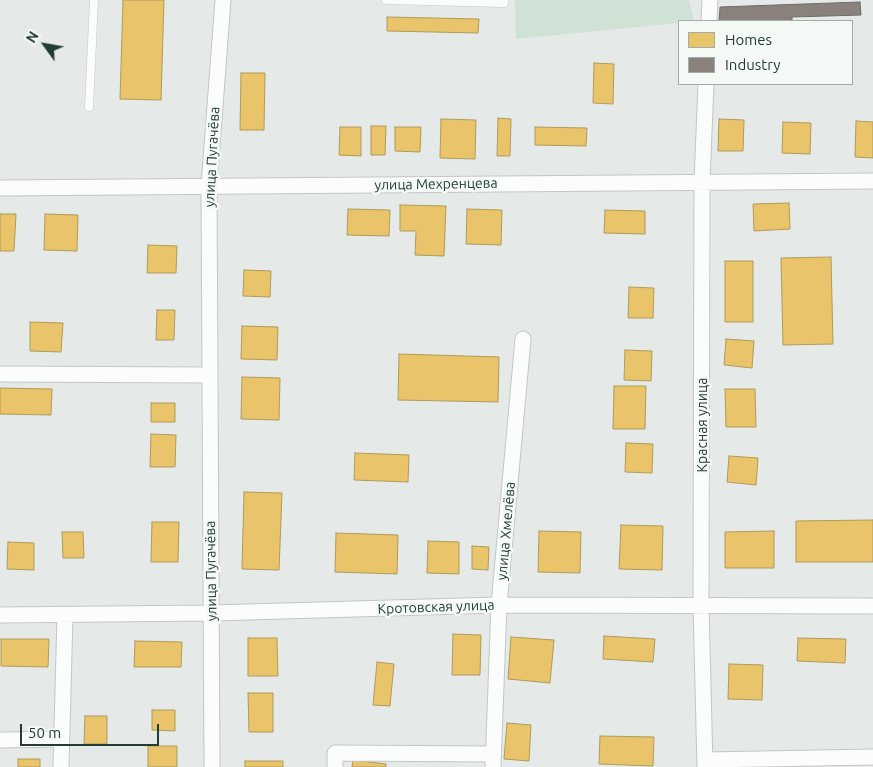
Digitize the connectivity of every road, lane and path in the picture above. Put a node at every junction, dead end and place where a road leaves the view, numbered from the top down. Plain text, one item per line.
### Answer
1 (94, 0) edge
2 (223, 0) edge
3 (386, 0) edge
4 (504, 0) edge
5 (710, 0) edge
6 (709, 20) edge
7 (706, 85) edge
8 (89, 107) dead end
9 (702, 181) junction
10 (873, 181) edge
11 (209, 186) junction
12 (0, 188) edge
13 (523, 339) dead end
14 (0, 374) edge
15 (209, 375) junction
16 (499, 605) junction
17 (701, 605) junction
18 (873, 606) edge
19 (211, 613) junction
20 (0, 615) edge
21 (64, 615) junction
22 (61, 739) junction
23 (0, 740) edge
24 (873, 757) edge
25 (493, 760) edge
26 (705, 764) edge
27 (61, 767) edge
28 (212, 767) edge
29 (335, 767) edge

1 - 8 lane
2 - 11 street, улица Пугачёва
3 - 4 lane
5 - 6 street
7 - 9 street, Красная улица
9 - 10 street, улица Мехренцева
9 - 11 street, улица Мехренцева
9 - 17 street, Красная улица
11 - 12 street, улица Мехренцева
11 - 15 street, улица Пугачёва
13 - 16 street, улица Хмелёва
14 - 15 street
15 - 19 street, улица Пугачёва
16 - 17 street, Кротовская улица
16 - 19 street, Кротовская улица
16 - 25 street, улица Хмелёва
17 - 18 street, Кротовская улица
17 - 26 street, Красная улица
19 - 21 street, Кротовская улица
19 - 28 street, улица Пугачёва
20 - 21 street, Кротовская улица
21 - 22 street
22 - 23 street
22 - 27 street
24 - 26 street
25 - 29 street, улица Хмелёва

